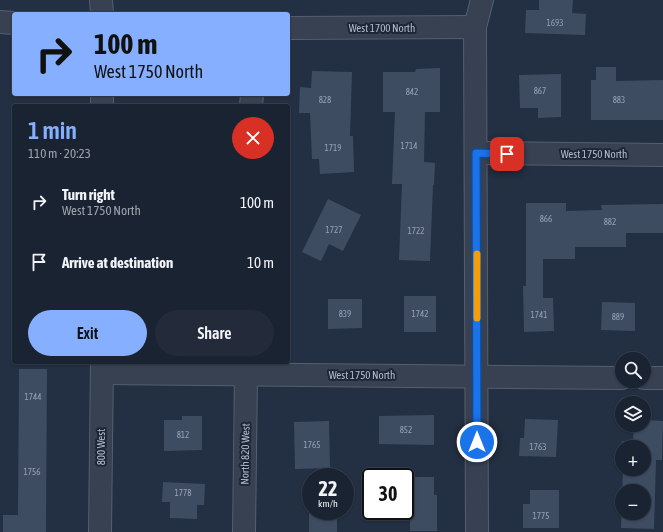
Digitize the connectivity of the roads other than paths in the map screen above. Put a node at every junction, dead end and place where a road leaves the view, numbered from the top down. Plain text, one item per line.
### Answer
1 (102, 0) edge
2 (482, 0) edge
3 (102, 12) edge
4 (0, 22) edge
5 (12, 23) edge
6 (475, 27) junction
7 (290, 28) edge
8 (476, 153) junction
9 (663, 155) edge
10 (102, 367) edge
11 (246, 375) junction
12 (477, 376) junction
13 (615, 378) edge
14 (651, 378) edge
15 (663, 378) edge
16 (100, 532) edge
17 (244, 532) edge
18 (477, 532) edge

1 - 3 street
2 - 6 street
4 - 5 street
6 - 7 street, West 1700 North
6 - 8 street
8 - 9 street, West 1750 North
8 - 12 street
10 - 11 street, West 1750 North
10 - 16 street, 800 West
11 - 12 street, West 1750 North
11 - 17 street, North 820 West
12 - 13 street, West 1750 North
12 - 18 street
14 - 15 street

